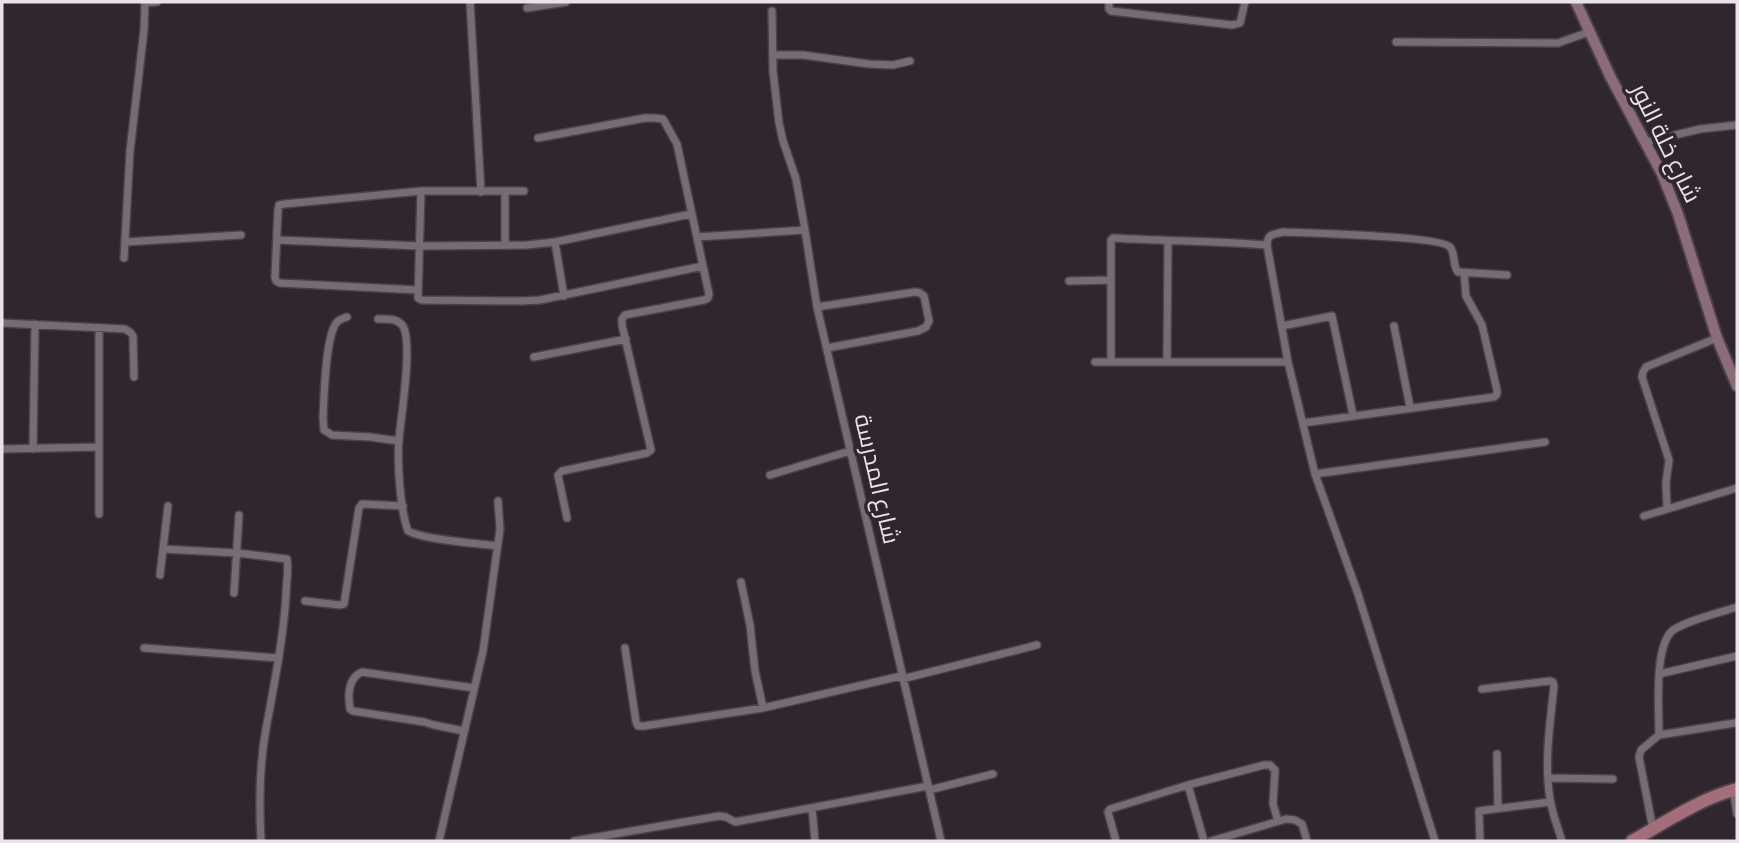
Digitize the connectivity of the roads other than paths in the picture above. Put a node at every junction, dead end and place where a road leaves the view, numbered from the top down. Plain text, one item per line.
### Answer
1 (145, 2) edge
2 (157, 2) edge
3 (470, 2) edge
4 (566, 2) edge
5 (1109, 2) edge
6 (1245, 2) edge
7 (1576, 2) edge
8 (527, 8) dead end
9 (772, 11) dead end
10 (1589, 32) junction
11 (1396, 42) dead end
12 (774, 55) junction
13 (910, 61) dead end
14 (1737, 125) edge
15 (538, 138) dead end
16 (1646, 142) junction
17 (421, 191) junction
18 (505, 191) junction
19 (524, 191) dead end
20 (481, 192) junction
21 (691, 214) junction
22 (804, 230) junction
23 (241, 235) dead end
24 (697, 237) junction
25 (277, 240) junction
26 (125, 242) junction
27 (555, 242) junction
28 (1168, 242) junction
29 (1267, 245) junction
30 (420, 246) junction
31 (505, 246) junction
32 (124, 258) dead end
33 (703, 266) junction
34 (1464, 273) junction
35 (1507, 275) dead end
36 (1111, 280) junction
37 (1069, 281) dead end
38 (418, 290) junction
39 (564, 296) junction
40 (817, 307) junction
41 (347, 317) dead end
42 (379, 319) dead end
43 (2, 323) edge
44 (35, 324) junction
45 (1282, 326) junction
46 (1394, 326) dead end
47 (99, 328) junction
48 (1717, 338) junction
49 (626, 339) junction
50 (827, 348) junction
51 (534, 357) dead end
52 (1095, 362) dead end
53 (1111, 362) junction
54 (1167, 362) junction
55 (1288, 362) junction
56 (134, 377) dead end
57 (1737, 386) edge
58 (1410, 407) junction
59 (1353, 415) junction
60 (1303, 422) junction
61 (399, 441) junction
62 (1545, 442) dead end
63 (98, 447) junction
64 (2, 449) edge
65 (33, 449) junction
66 (850, 451) junction
67 (1315, 474) junction
68 (770, 475) dead end
69 (1737, 488) edge
70 (498, 501) dead end
71 (167, 506) dead end
72 (403, 506) junction
73 (1667, 509) junction
74 (99, 514) dead end
75 (239, 515) dead end
76 (1643, 516) dead end
77 (567, 518) dead end
78 (497, 546) junction
79 (163, 549) junction
80 (237, 553) junction
81 (160, 575) dead end
82 (741, 582) dead end
83 (233, 593) dead end
84 (305, 601) dead end
85 (1737, 607) edge
86 (1037, 645) dead end
87 (144, 648) dead end
88 (625, 648) dead end
89 (1737, 656) edge
90 (279, 658) junction
91 (1659, 674) junction
92 (902, 678) junction
93 (474, 688) junction
94 (1482, 689) dead end
95 (763, 708) junction
96 (1735, 723) dead end
97 (464, 731) junction
98 (1659, 735) junction
99 (1497, 754) dead end
100 (993, 774) dead end
101 (1549, 778) junction
102 (1613, 779) dead end
103 (1188, 785) junction
104 (929, 788) junction
105 (1735, 789) edge
106 (1550, 802) junction
107 (812, 808) junction
108 (1498, 808) junction
109 (1737, 814) edge
110 (1278, 821) junction
111 (1654, 829) junction
112 (261, 841) edge
113 (439, 841) edge
114 (574, 841) edge
115 (815, 841) edge
116 (941, 841) edge
117 (1115, 841) edge
118 (1204, 841) edge
119 (1211, 841) edge
120 (1307, 841) edge
121 (1435, 841) edge
122 (1480, 841) edge
123 (1562, 841) edge
124 (1632, 841) edge

1 - 2 street
1 - 26 street
3 - 20 street
4 - 8 street
5 - 6 street
7 - 10 street, شارع خلة النور
9 - 12 street, شارع المدرسة
10 - 11 street
10 - 16 street, شارع خلة النور
12 - 13 street
12 - 22 street, شارع المدرسة
14 - 16 street
15 - 21 street
16 - 48 street, شارع خلة النور
17 - 20 street
17 - 25 street
17 - 30 street
18 - 19 street
18 - 20 street
18 - 31 street
21 - 24 street
21 - 27 street
22 - 24 street
22 - 40 street, شارع المدرسة
23 - 26 street
24 - 33 street
25 - 30 street
25 - 38 street
26 - 32 street
27 - 31 street
27 - 39 street
28 - 29 street
28 - 36 street
28 - 54 street
29 - 34 street
29 - 45 street
30 - 31 street
30 - 38 street
33 - 39 street
33 - 49 street
34 - 35 street
34 - 58 street
36 - 37 street
36 - 53 street
38 - 39 street
40 - 50 street, شارع المدرسة
40 - 50 street
41 - 61 street
42 - 61 street
43 - 44 street
44 - 47 street
44 - 65 street
45 - 55 street
45 - 59 street
46 - 58 street
47 - 56 street
47 - 63 street
48 - 57 street, شارع خلة النور
48 - 73 street
49 - 51 street
49 - 77 street
50 - 66 street, شارع المدرسة
52 - 53 street
53 - 54 street
54 - 55 street
55 - 60 street
58 - 59 street
59 - 60 street
60 - 67 street
61 - 72 street
62 - 67 street
63 - 65 street
63 - 74 street
64 - 65 street
66 - 68 street
66 - 92 street, شارع المدرسة
67 - 121 street
69 - 73 street
70 - 78 street
71 - 79 street
72 - 78 street
72 - 84 street
73 - 76 street
75 - 80 street
78 - 93 street
79 - 80 street
79 - 81 street
80 - 83 street
80 - 90 street
82 - 95 street
85 - 91 street
86 - 92 street
87 - 90 street
88 - 95 street
89 - 91 street
90 - 112 street
91 - 98 street
92 - 95 street
92 - 104 street, شارع المدرسة
93 - 97 street
93 - 97 street
94 - 101 street
96 - 98 street
97 - 113 street
98 - 111 street
99 - 108 street
100 - 104 street
101 - 102 street
101 - 106 street
103 - 110 street
103 - 117 street
103 - 118 street
104 - 107 street
104 - 116 street, شارع المدرسة
105 - 109 street
105 - 111 main road
106 - 108 street
106 - 123 street
107 - 114 street
107 - 115 street
108 - 122 street
110 - 119 street
110 - 120 street
111 - 124 main road

